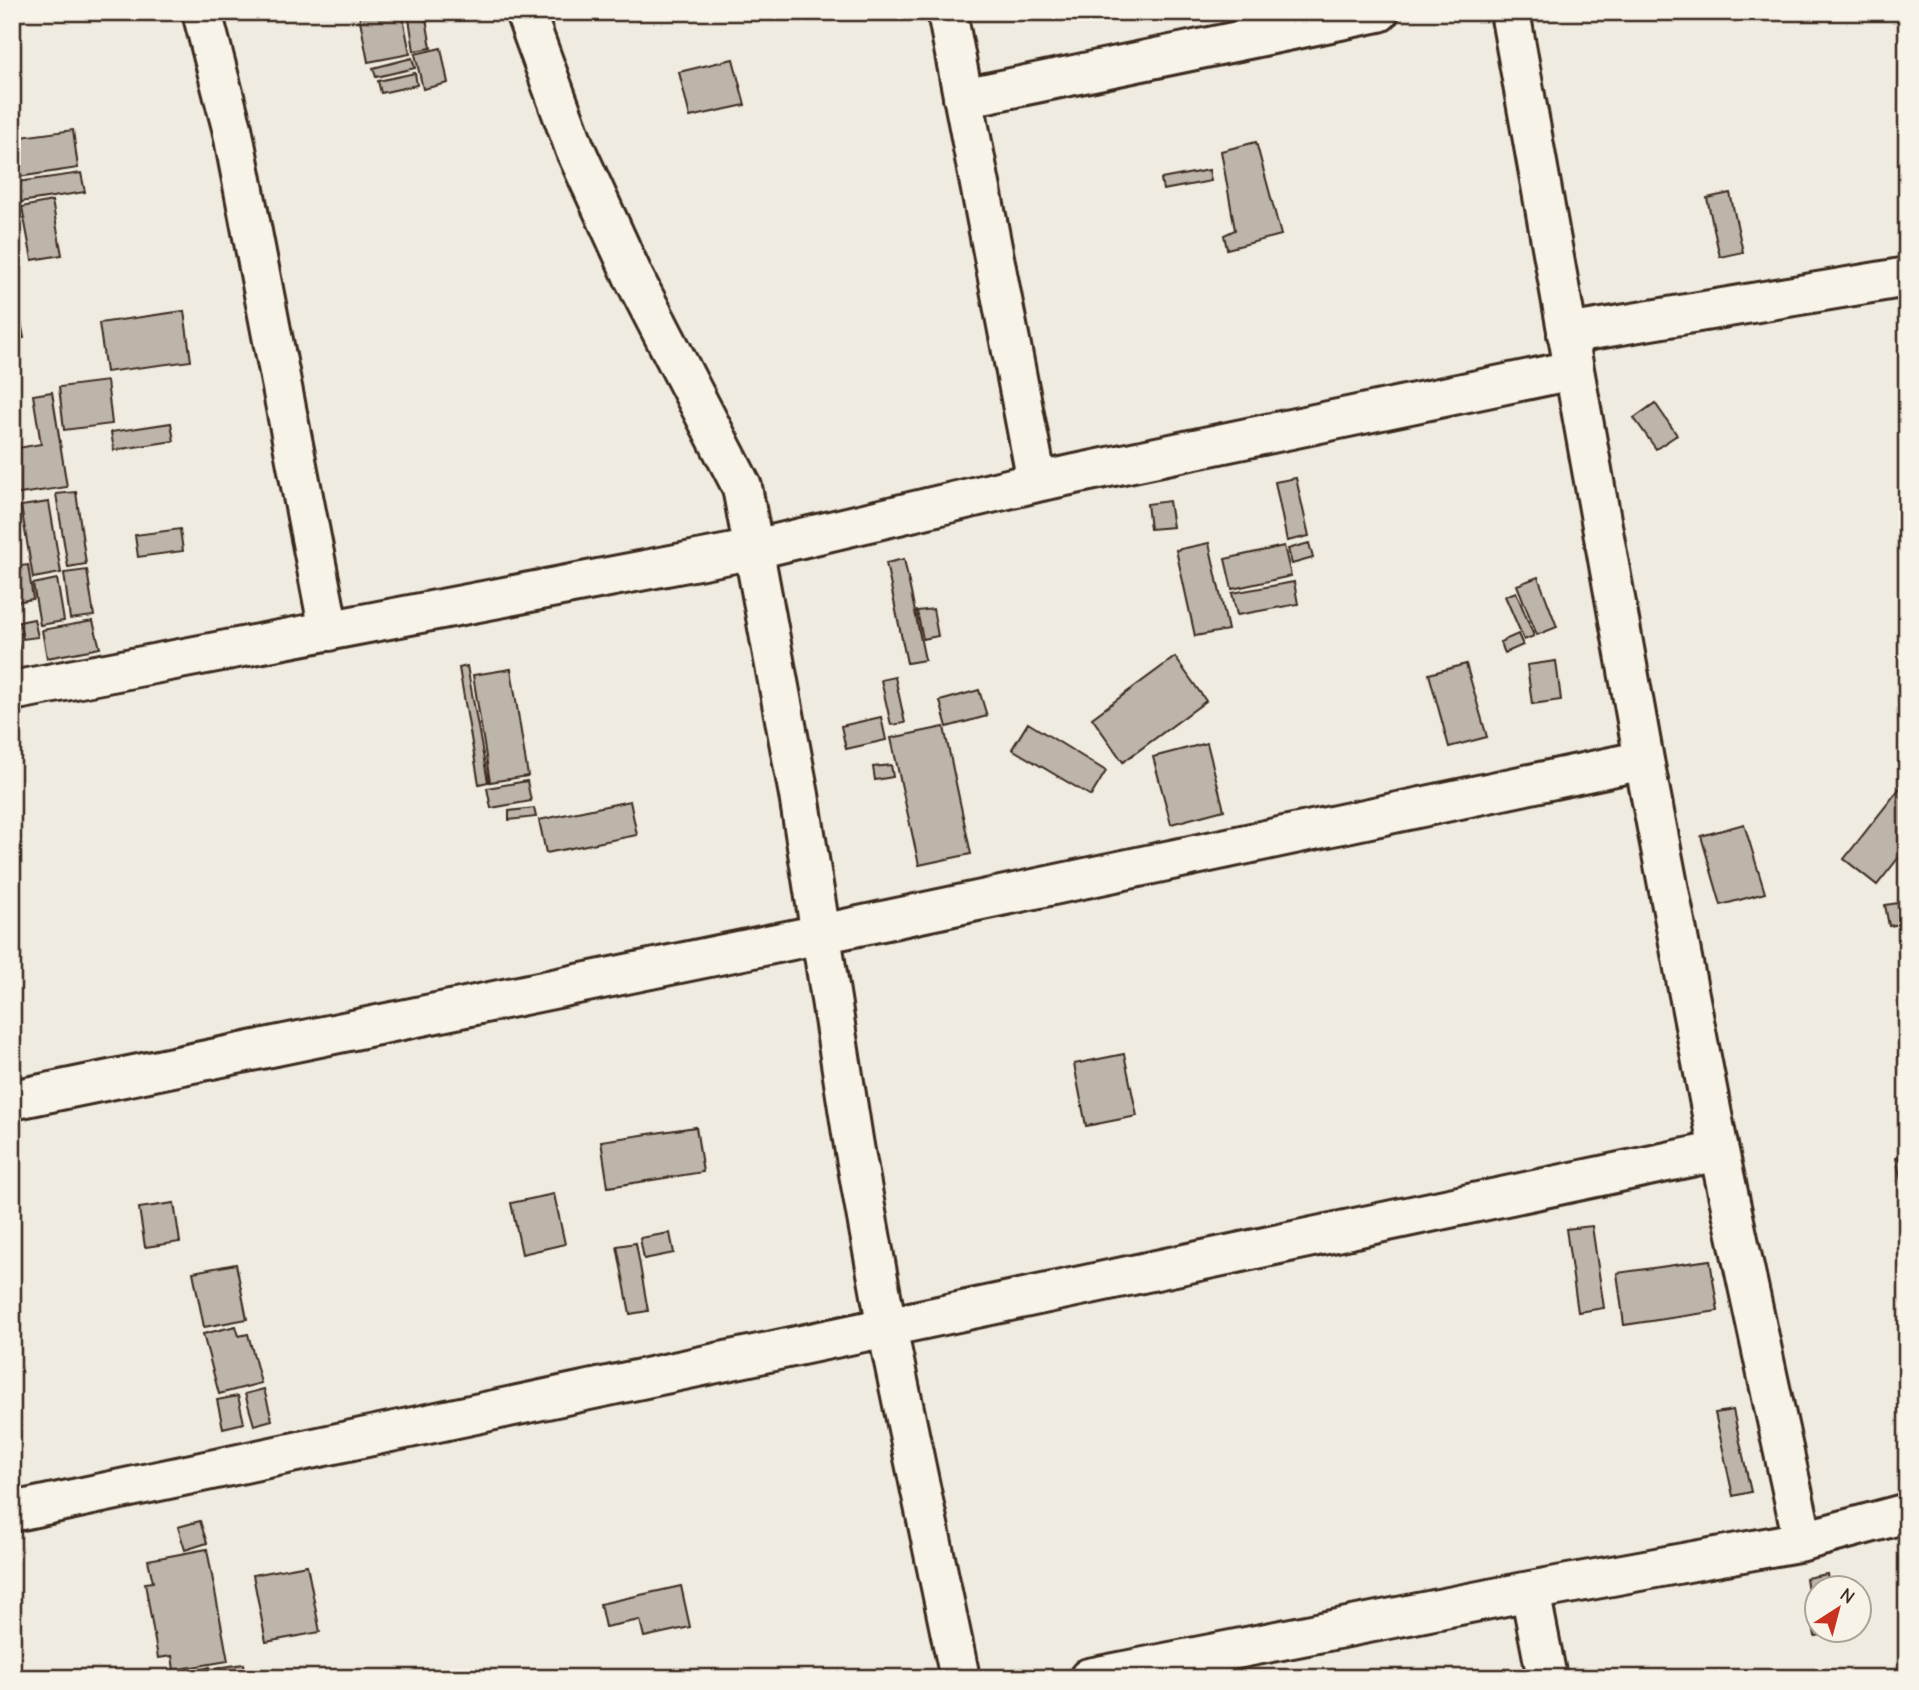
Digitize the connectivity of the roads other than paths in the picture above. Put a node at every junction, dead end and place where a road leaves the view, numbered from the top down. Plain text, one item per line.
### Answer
1 (202, 12) edge
2 (525, 12) edge
3 (947, 12) edge
4 (1380, 12) edge
5 (1510, 12) edge
6 (963, 98) junction
7 (1907, 277) edge
8 (1570, 352) junction
9 (1037, 482) junction
10 (755, 549) junction
11 (329, 631) junction
12 (12, 691) edge
13 (1644, 760) junction
14 (821, 934) junction
15 (12, 1100) edge
16 (1719, 1151) junction
17 (887, 1328) junction
18 (12, 1512) edge
19 (1907, 1513) edge
20 (1803, 1541) junction
21 (1530, 1591) junction
22 (960, 1678) edge
23 (1089, 1678) edge
24 (1547, 1678) edge

1 - 11 street
2 - 10 street
3 - 6 street
4 - 6 street
5 - 8 street
6 - 9 street
7 - 8 street
8 - 9 street
8 - 13 street
9 - 10 street
10 - 11 street
10 - 14 street
11 - 12 street
13 - 14 street
13 - 16 street
14 - 15 street
14 - 17 street
16 - 17 street
16 - 20 street
17 - 18 street
17 - 22 street
19 - 20 street
20 - 21 street
21 - 23 street
21 - 24 street

